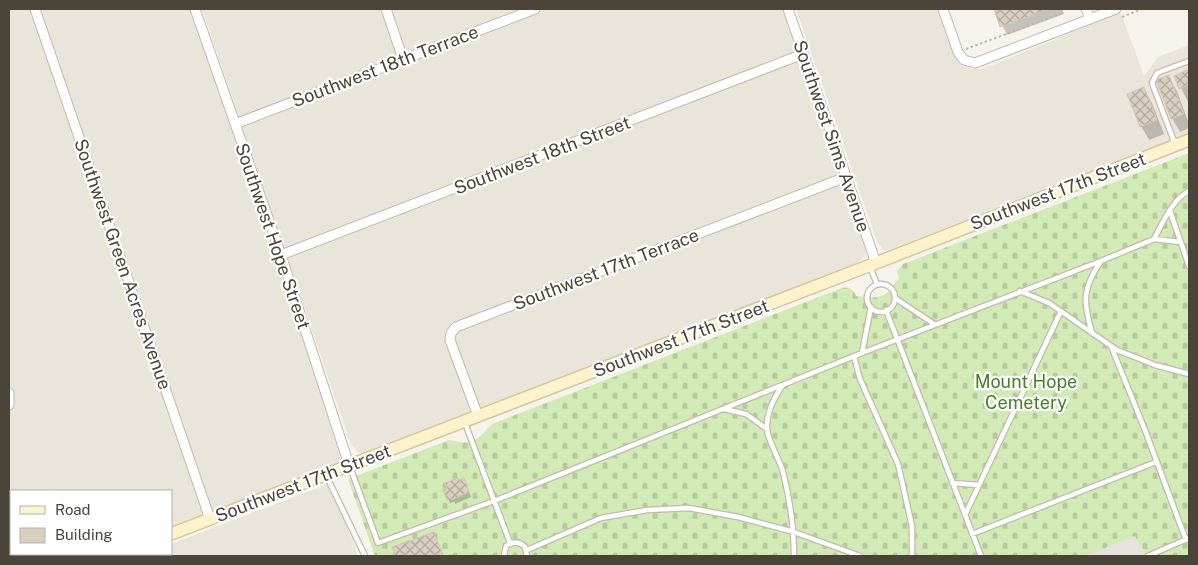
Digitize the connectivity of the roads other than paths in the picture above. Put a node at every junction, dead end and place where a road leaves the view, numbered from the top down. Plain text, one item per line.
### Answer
1 (35, 9) edge
2 (195, 9) edge
3 (386, 9) edge
4 (535, 9) edge
5 (788, 9) edge
6 (943, 9) edge
7 (1086, 9) edge
8 (1117, 14) edge
9 (1090, 19) junction
10 (803, 54) junction
11 (403, 60) junction
12 (1189, 60) edge
13 (235, 124) junction
14 (1189, 140) edge
15 (1176, 145) junction
16 (846, 177) junction
17 (1189, 191) edge
18 (1170, 211) junction
19 (1154, 238) junction
20 (1180, 242) junction
21 (281, 255) junction
22 (1101, 261) junction
23 (873, 264) junction
24 (1189, 266) edge
25 (877, 284) junction
26 (1020, 291) junction
27 (895, 298) junction
28 (871, 307) junction
29 (886, 310) junction
30 (1061, 311) junction
31 (934, 324) junction
32 (1092, 332) junction
33 (898, 338) junction
34 (1111, 346) junction
35 (862, 353) junction
36 (854, 356) junction
37 (1189, 374) edge
38 (783, 384) junction
39 (9, 393) edge
40 (9, 405) edge
41 (724, 408) junction
42 (478, 416) junction
43 (464, 421) junction
44 (767, 429) junction
45 (1156, 462) junction
46 (349, 465) junction
47 (326, 474) junction
48 (952, 483) junction
49 (979, 484) junction
50 (494, 501) junction
51 (965, 515) junction
52 (210, 519) junction
53 (794, 532) junction
54 (172, 534) edge
55 (972, 534) junction
56 (1188, 539) edge
57 (510, 543) junction
58 (527, 550) junction
59 (365, 556) edge
60 (504, 556) edge
61 (527, 556) edge
62 (794, 556) edge
63 (860, 556) edge
64 (912, 556) edge
65 (981, 556) edge
66 (1148, 556) edge

1 - 52 street, Southwest Green Acres Avenue
2 - 13 street, Southwest Hope Street
3 - 11 street
4 - 11 street, Southwest 18th Terrace
5 - 10 street, Southwest Sims Avenue
6 - 9 street
7 - 9 street
8 - 9 street
10 - 16 street, Southwest Sims Avenue
10 - 21 street, Southwest 18th Street
11 - 13 street, Southwest 18th Terrace
12 - 15 lane
13 - 21 street, Southwest Hope Street
14 - 15 main road, Southwest 17th Street
15 - 23 main road, Southwest 17th Street
16 - 23 street, Southwest Sims Avenue
16 - 42 street, Southwest 17th Terrace
17 - 18 lane
18 - 19 lane
18 - 20 lane
19 - 20 lane
19 - 22 lane
20 - 24 lane
21 - 46 street, Southwest Hope Street
22 - 26 lane
22 - 32 lane
23 - 25 lane
23 - 42 main road, Southwest 17th Street
25 - 27 lane
25 - 28 lane
26 - 30 lane
26 - 31 lane
27 - 29 lane
27 - 31 lane
28 - 29 lane
28 - 35 lane
29 - 33 lane
30 - 32 lane
30 - 49 lane
31 - 33 lane
32 - 34 lane
33 - 35 lane
33 - 48 lane
34 - 37 lane
34 - 45 lane
35 - 36 lane
36 - 38 lane
36 - 64 lane
38 - 41 lane
38 - 44 lane
39 - 40 street
41 - 44 lane
41 - 50 lane
42 - 43 main road, Southwest 17th Street
43 - 46 main road, Southwest 17th Street
43 - 50 lane
44 - 53 lane
45 - 55 lane
45 - 56 lane
46 - 47 main road, Southwest 17th Street
46 - 50 lane
47 - 52 main road, Southwest 17th Street
47 - 59 lane
48 - 49 lane
48 - 51 lane
49 - 51 lane
50 - 57 lane
51 - 55 lane
52 - 54 main road, Southwest 17th Street
53 - 58 lane
53 - 62 lane
53 - 63 lane
55 - 65 lane
56 - 66 lane
57 - 58 lane
57 - 60 lane
58 - 61 lane

